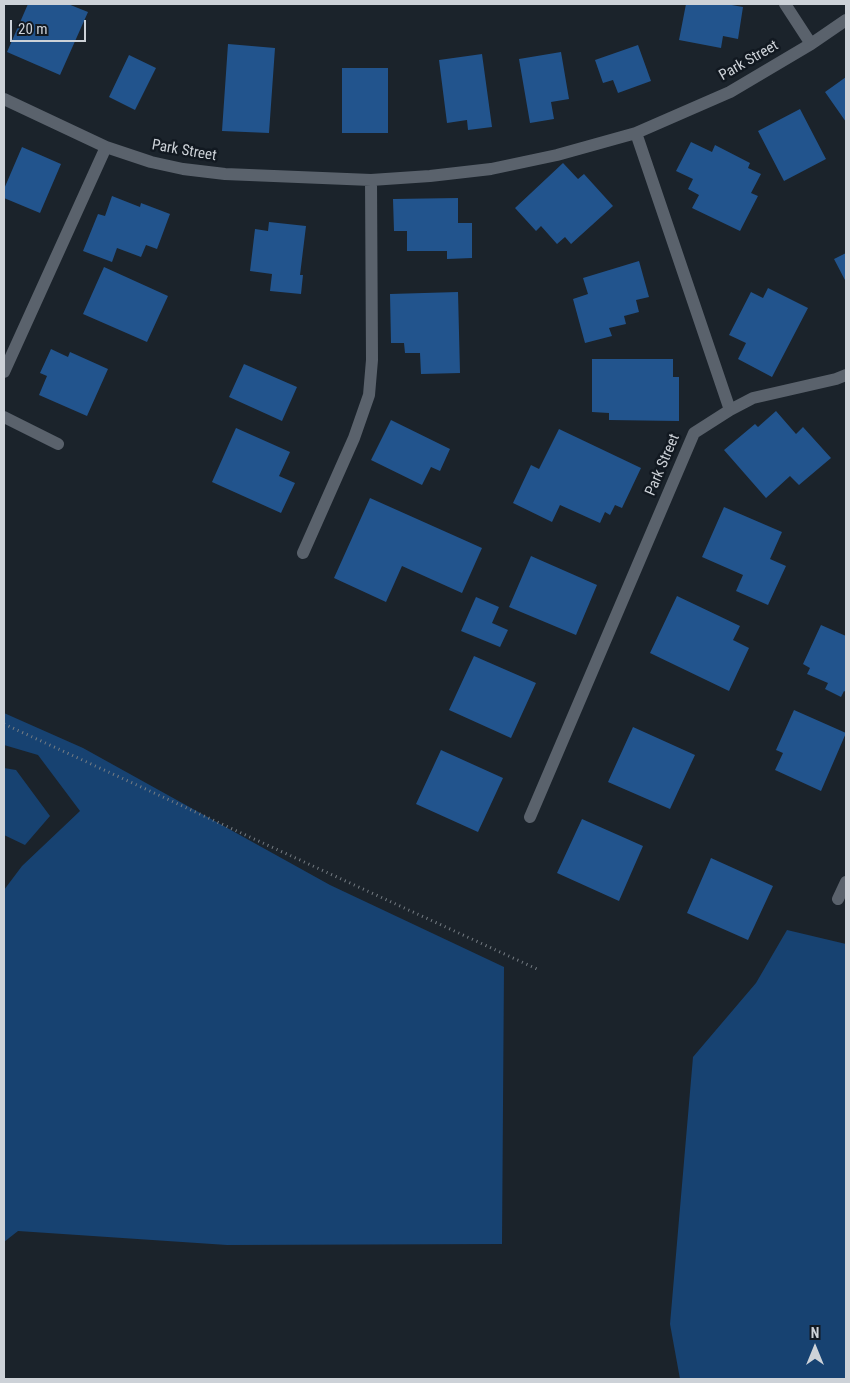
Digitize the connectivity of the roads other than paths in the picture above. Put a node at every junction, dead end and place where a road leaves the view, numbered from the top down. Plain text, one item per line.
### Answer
1 (785, 4) edge
2 (846, 20) edge
3 (811, 44) junction
4 (4, 99) edge
5 (636, 133) junction
6 (106, 147) junction
7 (371, 180) junction
8 (4, 372) edge
9 (846, 375) edge
10 (730, 410) junction
11 (4, 418) edge
12 (58, 444) dead end
13 (303, 553) dead end
14 (530, 817) dead end
15 (846, 882) edge
16 (838, 899) dead end

1 - 3 street
2 - 3 street, Park Street
3 - 5 street, Park Street
4 - 6 street, Park Street
5 - 7 street, Park Street
5 - 10 street
6 - 7 street, Park Street
6 - 8 street
7 - 13 street
9 - 10 street, Park Street
10 - 14 street, Park Street
11 - 12 street
15 - 16 street

